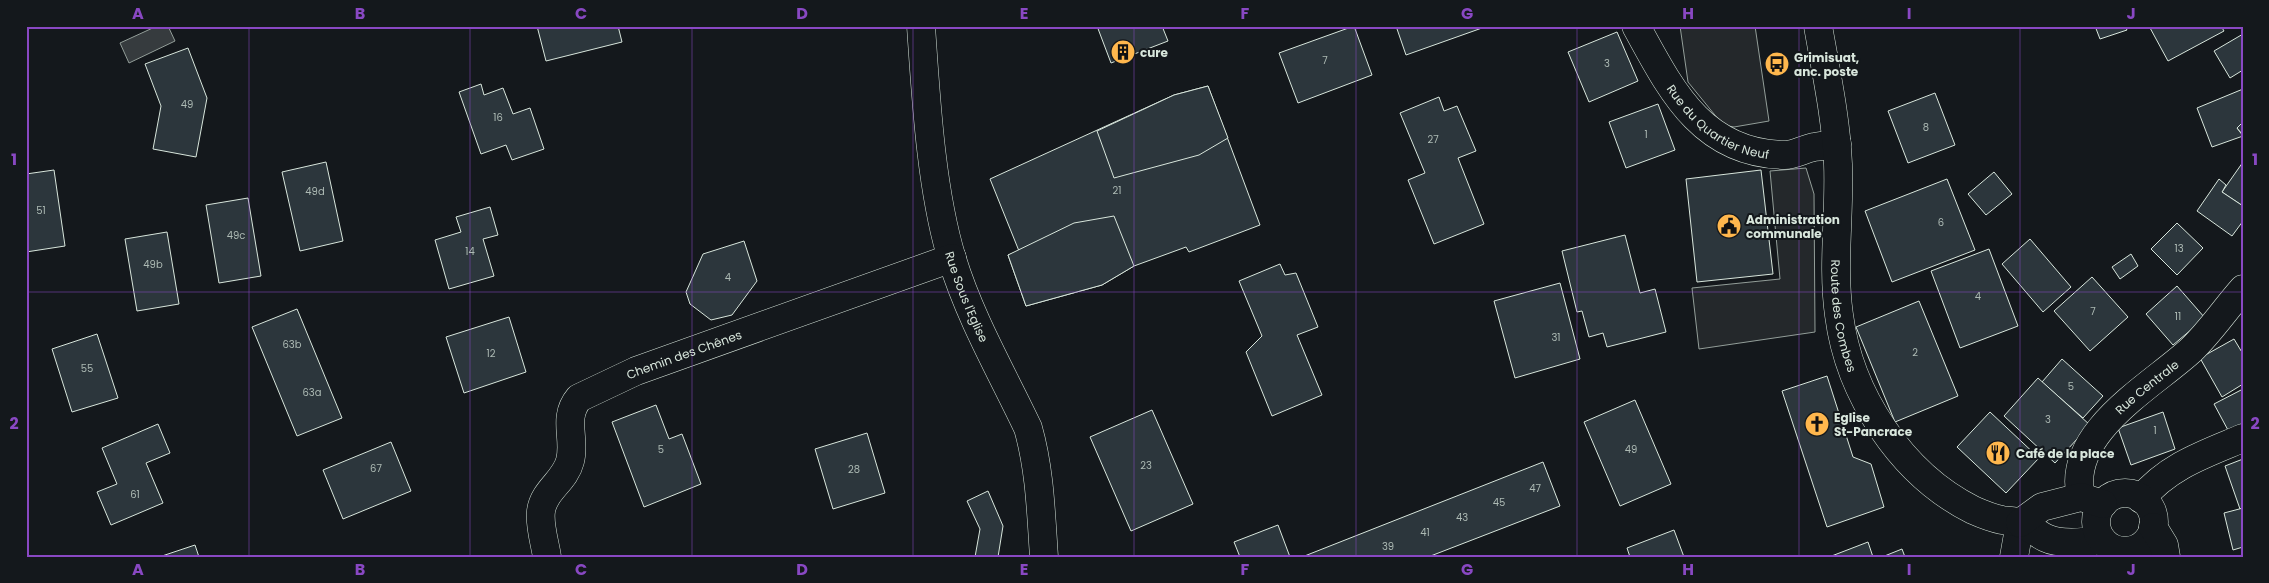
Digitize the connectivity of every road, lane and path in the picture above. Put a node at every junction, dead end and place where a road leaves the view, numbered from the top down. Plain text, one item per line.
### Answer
1 (921, 26) edge
2 (1636, 26) edge
3 (1818, 26) edge
4 (1836, 144) junction
5 (952, 258) junction
6 (2243, 288) edge
7 (2243, 438) edge
8 (2141, 499) junction
9 (2092, 500) junction
10 (2020, 523) junction
11 (2153, 527) junction
12 (2114, 549) edge
13 (547, 557) edge
14 (1044, 557) edge
15 (2014, 557) edge
16 (2166, 557) edge

1 - 5 street, Rue Sous l'Eglise
2 - 4 street, Rue du Quartier Neuf
3 - 4 street, Route des Combes
4 - 10 street, Route des Combes
5 - 13 street, Chemin des Chênes
5 - 14 street, Rue Sous l'Eglise
6 - 9 street, Rue Centrale
7 - 8 street
8 - 9 street
8 - 11 street
9 - 10 street
9 - 12 street, Rue Centrale
10 - 12 street, Route des Combes
10 - 15 street
11 - 12 street, Route des Combes
11 - 16 street

